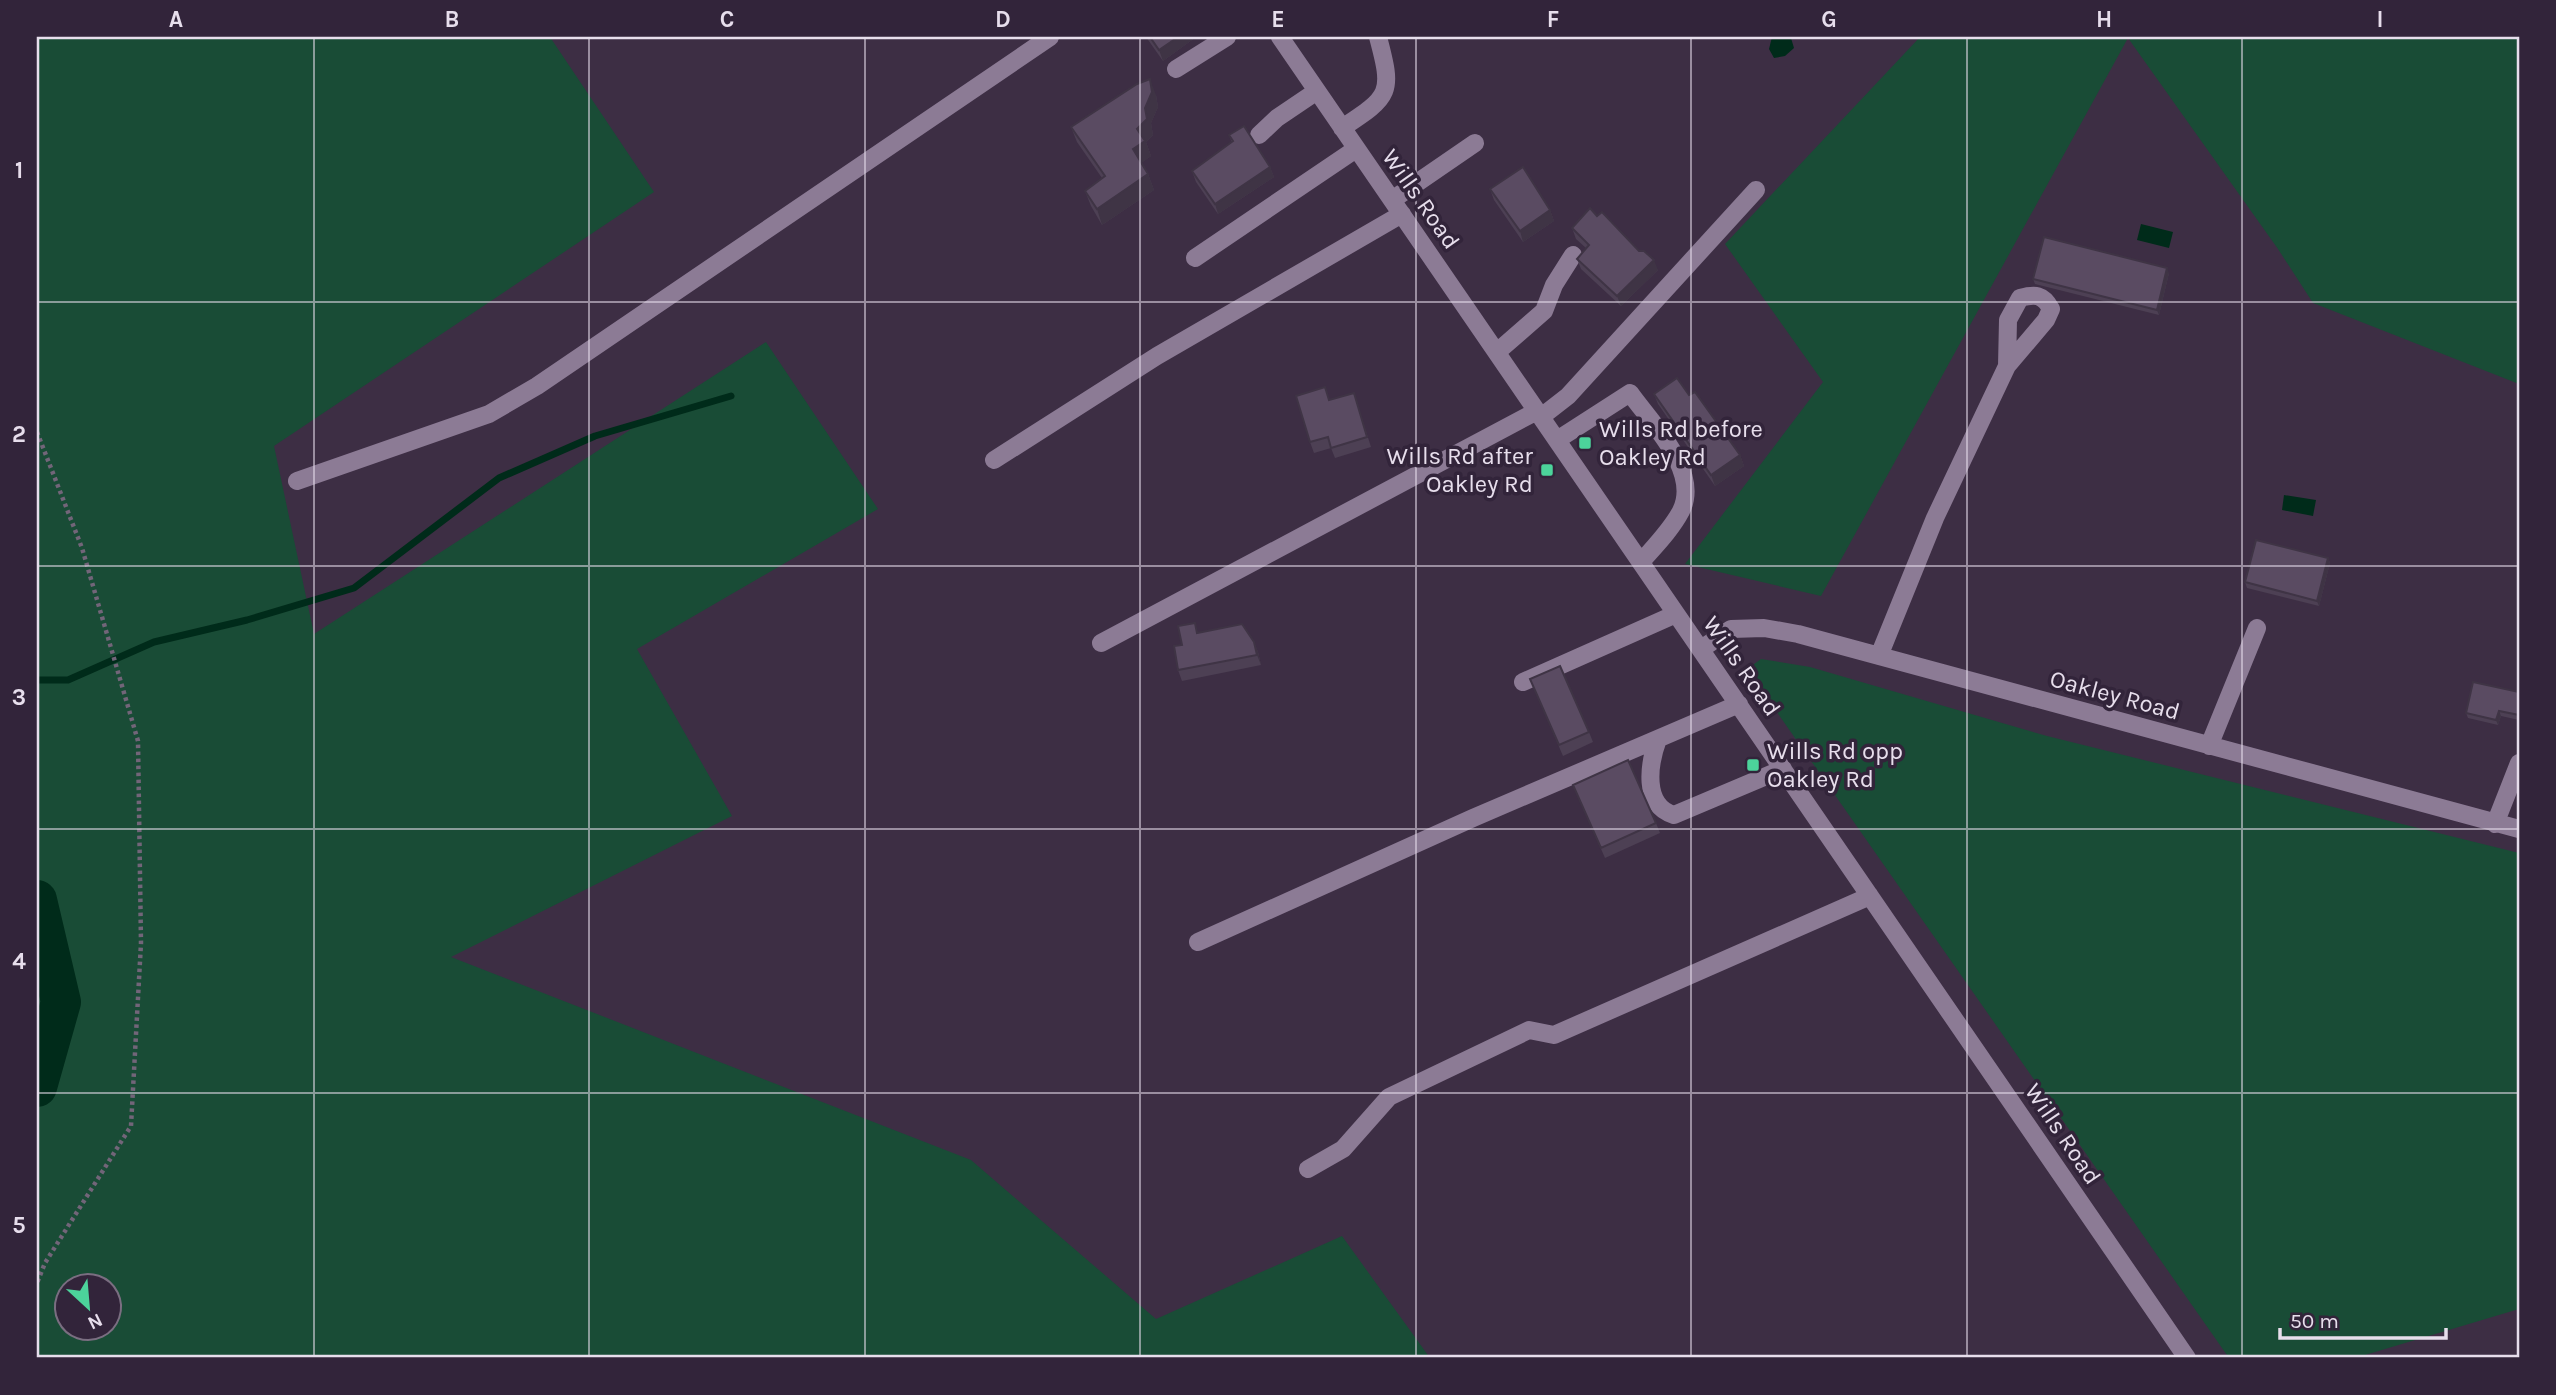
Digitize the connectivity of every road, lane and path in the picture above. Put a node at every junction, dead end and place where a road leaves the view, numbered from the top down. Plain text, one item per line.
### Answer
1 (1050, 37) edge
2 (1227, 37) edge
3 (1280, 37) edge
4 (1378, 37) edge
5 (1176, 69) dead end
6 (1317, 91) junction
7 (1342, 128) junction
8 (1259, 135) dead end
9 (1475, 143) dead end
10 (1356, 149) junction
11 (1756, 190) dead end
12 (1397, 207) junction
13 (1573, 256) dead end
14 (1195, 258) dead end
15 (1497, 352) junction
16 (2007, 366) dead end
17 (1539, 414) junction
18 (37, 432) edge
19 (1558, 440) junction
20 (994, 460) dead end
21 (297, 481) dead end
22 (1641, 562) junction
23 (1676, 614) junction
24 (2257, 628) dead end
25 (1101, 643) dead end
26 (1701, 649) junction
27 (1879, 656) junction
28 (1524, 682) dead end
29 (1739, 704) junction
30 (1658, 738) junction
31 (2209, 746) junction
32 (2519, 763) edge
33 (1783, 769) junction
34 (2495, 824) junction
35 (2519, 829) edge
36 (1870, 895) junction
37 (1198, 942) dead end
38 (1308, 1169) dead end
39 (37, 1283) edge
40 (2187, 1358) edge

1 - 21 street
2 - 5 street
3 - 6 street, Wills Road
4 - 7 street
6 - 7 street, Wills Road
6 - 8 street
7 - 10 street, Wills Road
9 - 12 street
10 - 12 street, Wills Road
10 - 14 street
11 - 17 street
12 - 15 street, Wills Road
12 - 20 street
13 - 15 street
15 - 17 street, Wills Road
16 - 27 street
17 - 19 street, Wills Road
17 - 25 street
18 - 39 path
19 - 22 street, Wills Road
19 - 22 street
22 - 23 street, Wills Road
23 - 26 street, Wills Road
23 - 28 street
24 - 31 street
26 - 27 street, Oakley Road
26 - 29 street, Wills Road
27 - 31 street, Oakley Road
29 - 30 street
29 - 33 street, Wills Road
30 - 33 street
30 - 37 street
31 - 34 street, Oakley Road
32 - 34 street
33 - 36 street, Wills Road
34 - 35 street, Oakley Road
36 - 38 street
36 - 40 street, Wills Road

